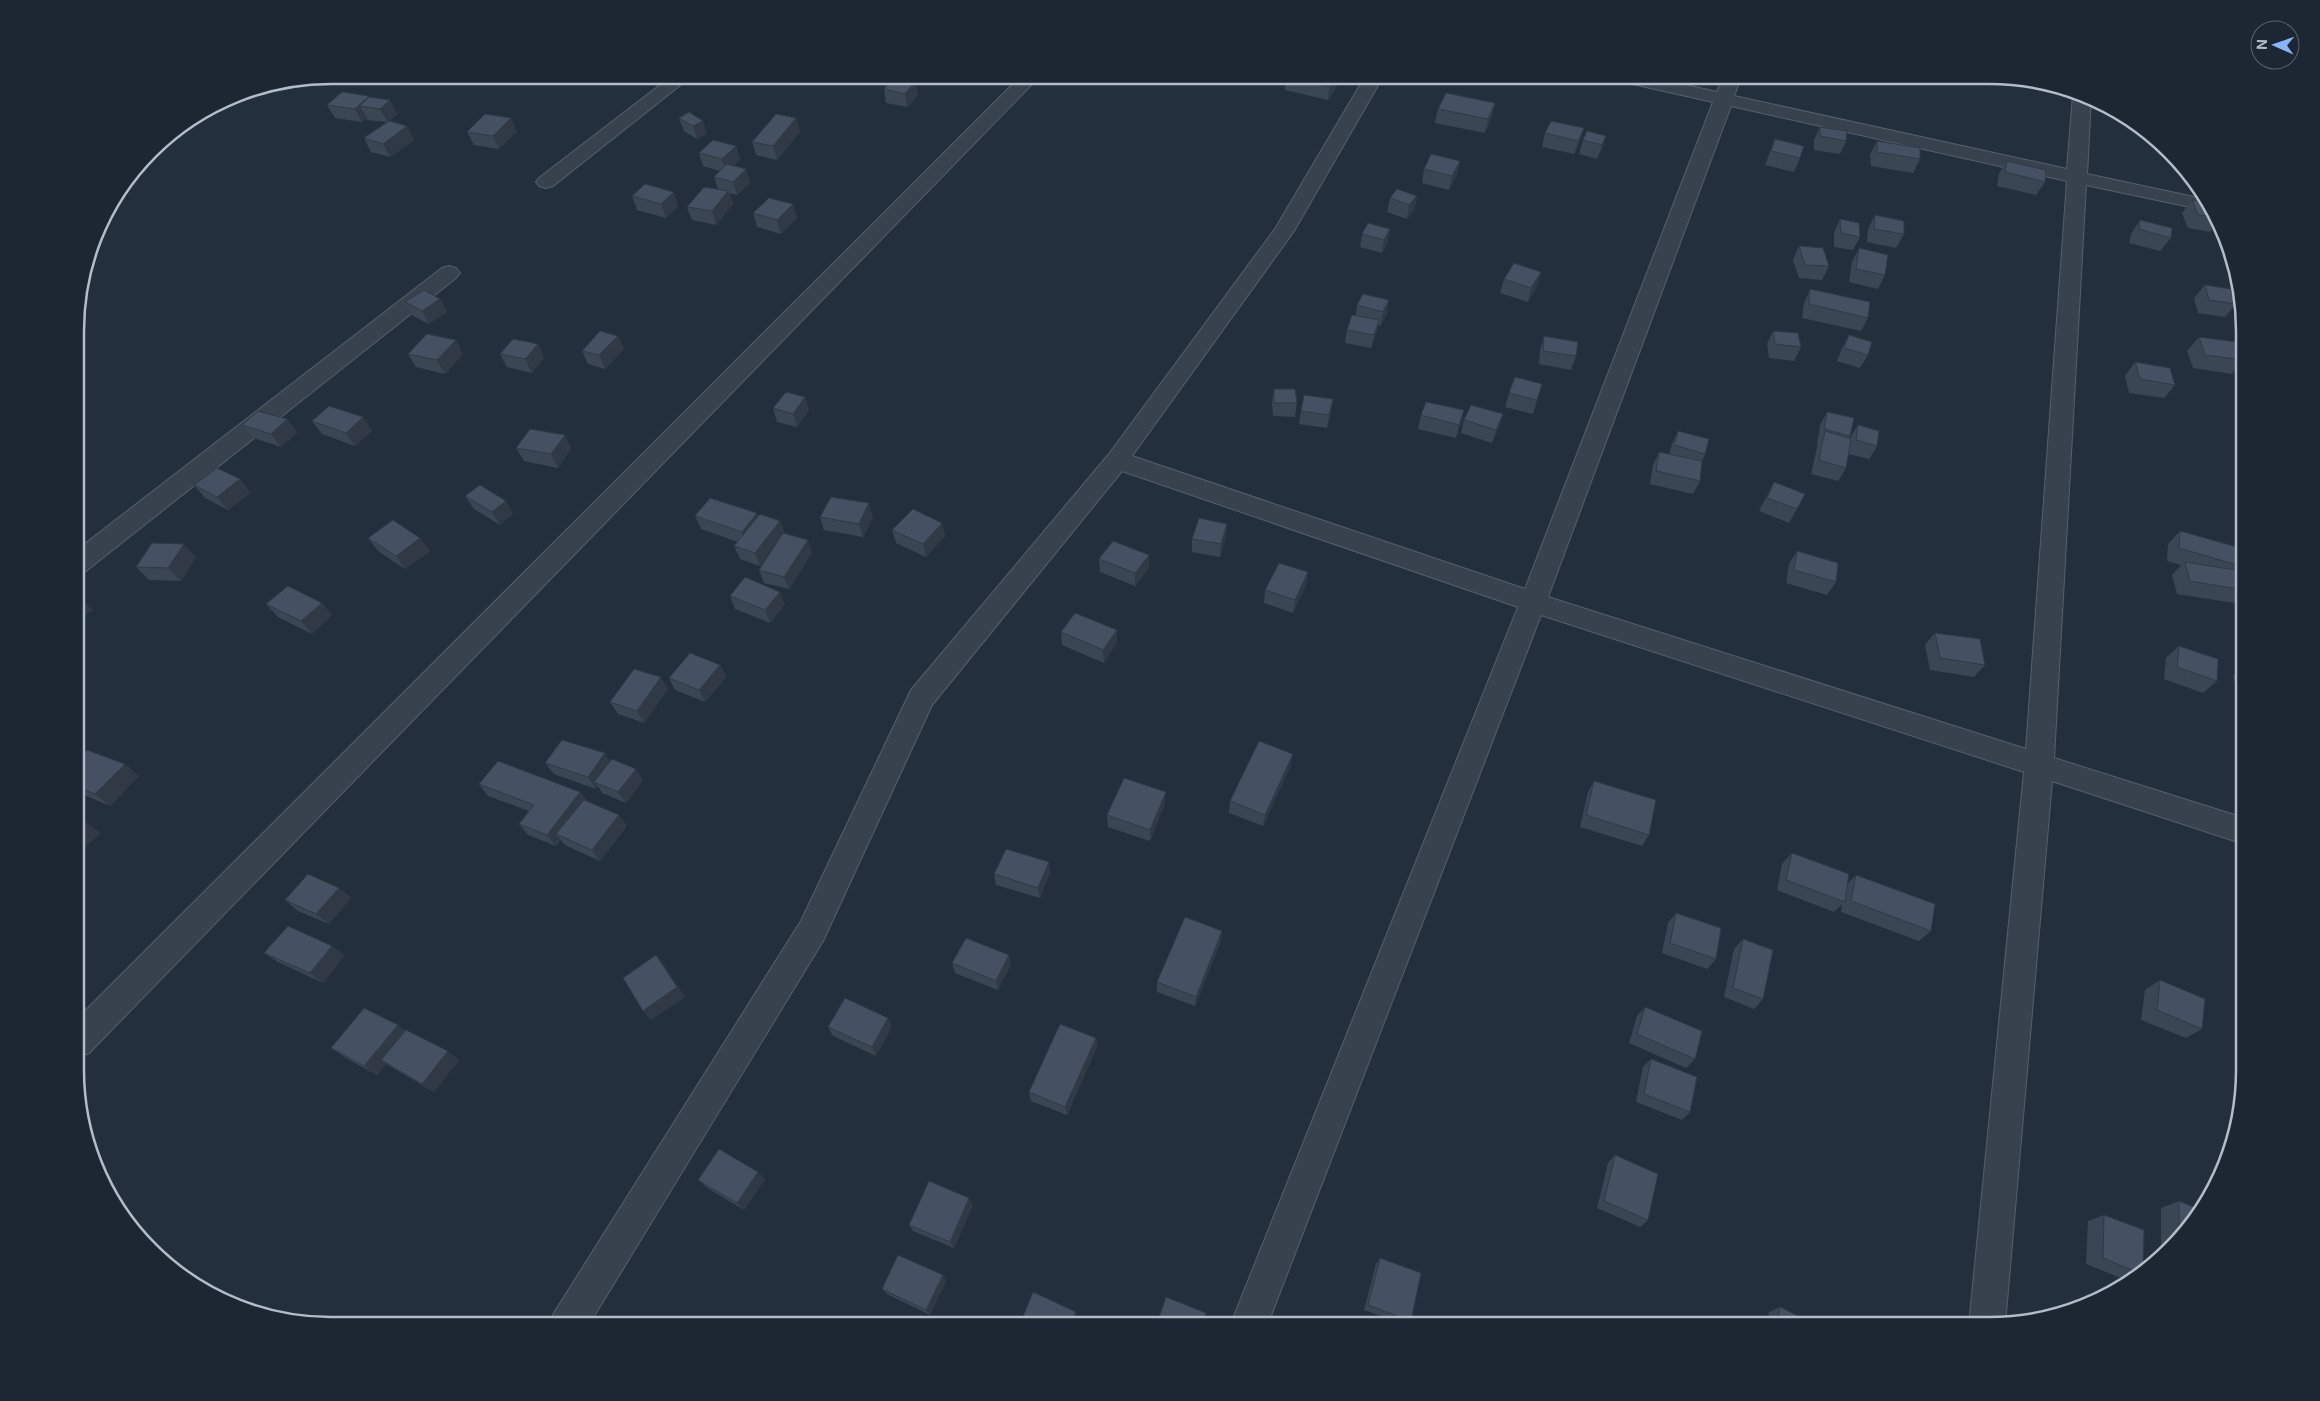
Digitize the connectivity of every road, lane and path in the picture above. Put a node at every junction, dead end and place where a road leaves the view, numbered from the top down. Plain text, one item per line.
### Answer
1 (672, 84) edge
2 (1023, 84) edge
3 (1369, 84) edge
4 (1700, 84) edge
5 (1728, 87) edge
6 (2082, 102) edge
7 (2078, 177) junction
8 (546, 182) dead end
9 (2202, 205) edge
10 (449, 273) dead end
11 (1118, 460) junction
12 (84, 559) edge
13 (1533, 602) junction
14 (2039, 765) junction
15 (2236, 829) edge
16 (84, 1035) edge
17 (573, 1317) edge
18 (1252, 1317) edge
19 (1988, 1317) edge

1 - 8 street
2 - 16 street
3 - 11 street
4 - 5 street
5 - 7 street
5 - 13 street
6 - 7 street
7 - 9 street
7 - 14 street
10 - 12 street
11 - 13 street
11 - 17 street
13 - 14 street
13 - 18 street
14 - 15 street
14 - 19 street

